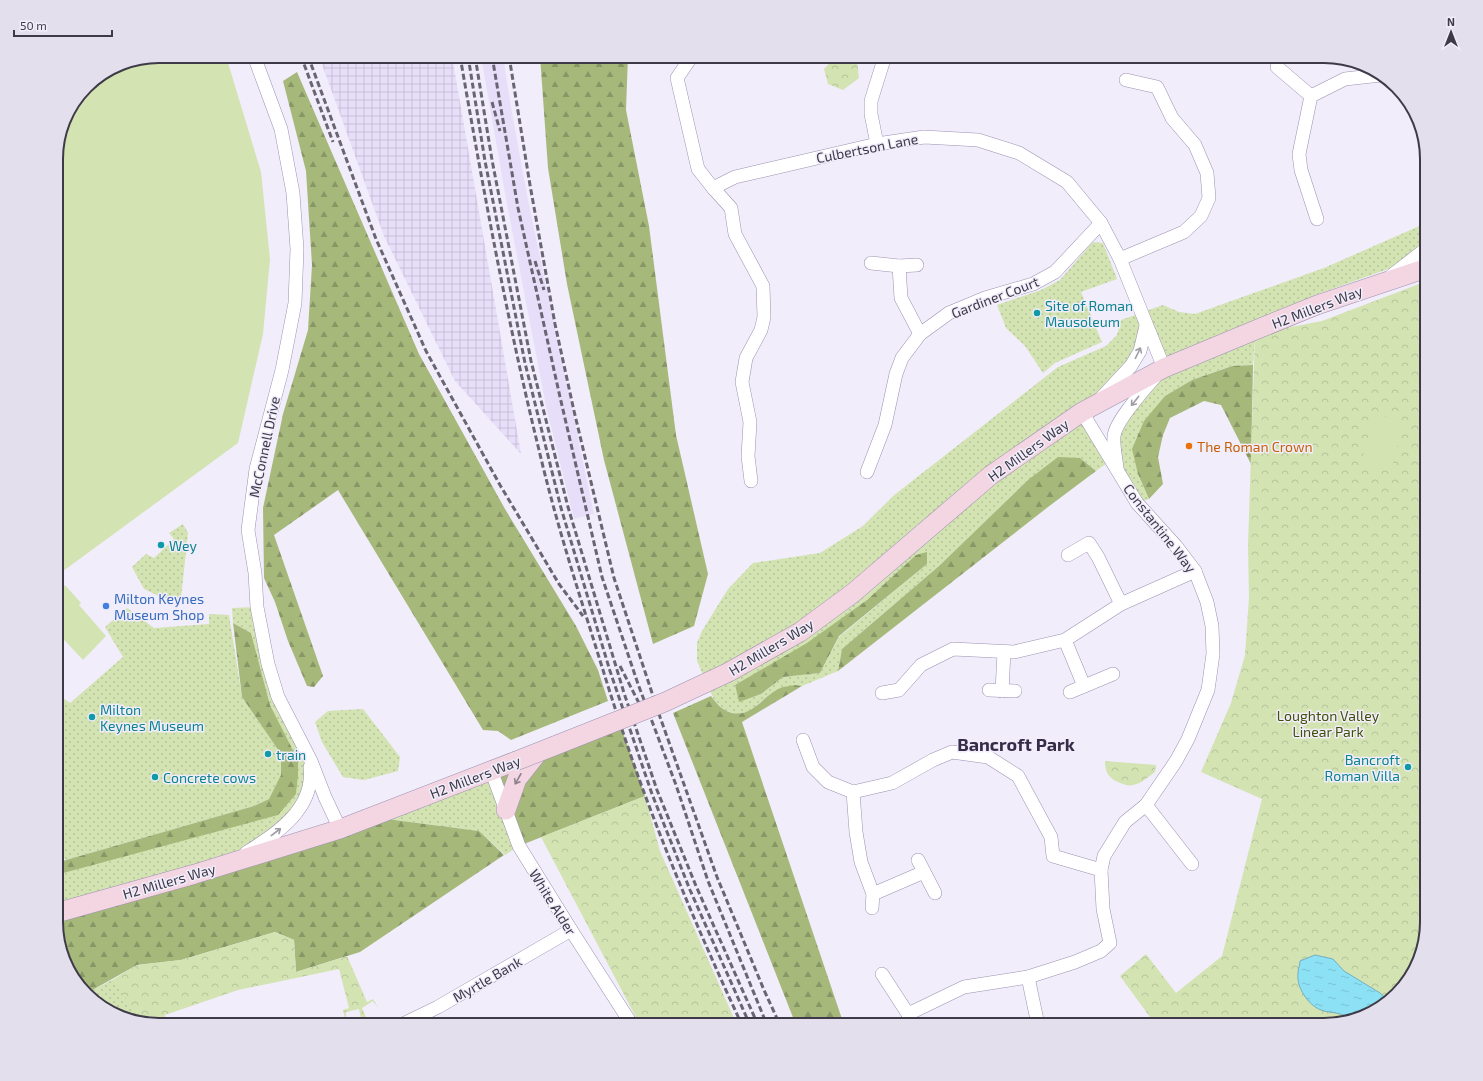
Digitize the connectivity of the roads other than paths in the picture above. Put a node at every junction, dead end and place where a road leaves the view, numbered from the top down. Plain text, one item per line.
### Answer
1 (257, 63) edge
2 (687, 63) edge
3 (883, 63) edge
4 (1277, 67) dead end
5 (1372, 76) edge
6 (1126, 80) dead end
7 (1311, 96) junction
8 (877, 144) junction
9 (713, 188) junction
10 (1317, 219) dead end
11 (1101, 223) junction
12 (1420, 253) edge
13 (1120, 259) junction
14 (871, 263) dead end
15 (917, 265) dead end
16 (899, 266) junction
17 (1420, 270) edge
18 (1383, 282) junction
19 (1146, 326) junction
20 (920, 334) junction
21 (1162, 370) junction
22 (1088, 408) junction
23 (1117, 471) junction
24 (867, 472) dead end
25 (752, 481) dead end
26 (1068, 555) dead end
27 (1195, 571) junction
28 (1121, 604) junction
29 (1065, 640) junction
30 (1004, 652) junction
31 (1113, 674) dead end
32 (1084, 686) junction
33 (1015, 691) dead end
34 (1070, 692) dead end
35 (882, 693) dead end
36 (803, 740) dead end
37 (538, 752) junction
38 (309, 756) junction
39 (491, 770) junction
40 (853, 792) junction
41 (1146, 805) junction
42 (506, 810) junction
43 (340, 829) junction
44 (233, 862) junction
45 (1192, 864) dead end
46 (1101, 870) junction
47 (935, 893) dead end
48 (873, 894) junction
49 (872, 908) dead end
50 (63, 911) edge
51 (571, 930) junction
52 (882, 974) dead end
53 (1028, 977) junction
54 (415, 1018) edge
55 (628, 1018) edge
56 (910, 1018) edge
57 (913, 1018) edge
58 (1037, 1018) edge

1 - 38 street, McConnell Drive
2 - 9 street
3 - 8 street
4 - 7 street
5 - 7 street
6 - 13 street
7 - 10 street
8 - 9 street, Culbertson Lane
8 - 11 street, Culbertson Lane
9 - 25 street
11 - 13 street, Culbertson Lane
11 - 20 street, Gardiner Court
12 - 18 street
13 - 19 street, Culbertson Lane
14 - 16 street
15 - 16 street
16 - 20 street
17 - 18 street, H2 Millers Way
18 - 21 street, H2 Millers Way
19 - 21 street, Culbertson Lane
22 -> 19 street
20 - 24 street, Gardiner Court
21 - 22 street, H2 Millers Way
21 -> 23 street
22 - 23 street, Constantine Way
22 - 37 street, H2 Millers Way, bridge
23 - 27 street, Constantine Way
26 - 28 street
27 - 28 street
27 - 41 street, Constantine Way
28 - 29 street
29 - 30 street
29 - 32 street
30 - 33 street
30 - 35 street
31 - 32 street
32 - 34 street
36 - 40 street
37 - 39 street, H2 Millers Way, bridge
37 -> 42 street
38 - 43 street, McConnell Drive
44 -> 38 street
39 - 42 street, White Alder
39 - 43 street, H2 Millers Way
40 - 46 street
40 - 48 street
41 - 45 street
41 - 46 street, Constantine Way
42 - 51 street, White Alder
43 - 44 street, H2 Millers Way
44 - 50 street, H2 Millers Way
46 - 53 street, Constantine Way
47 - 48 street
48 - 49 street
51 - 54 street, Myrtle Bank
51 - 55 street, White Alder
52 - 56 street
53 - 57 street
53 - 58 street

